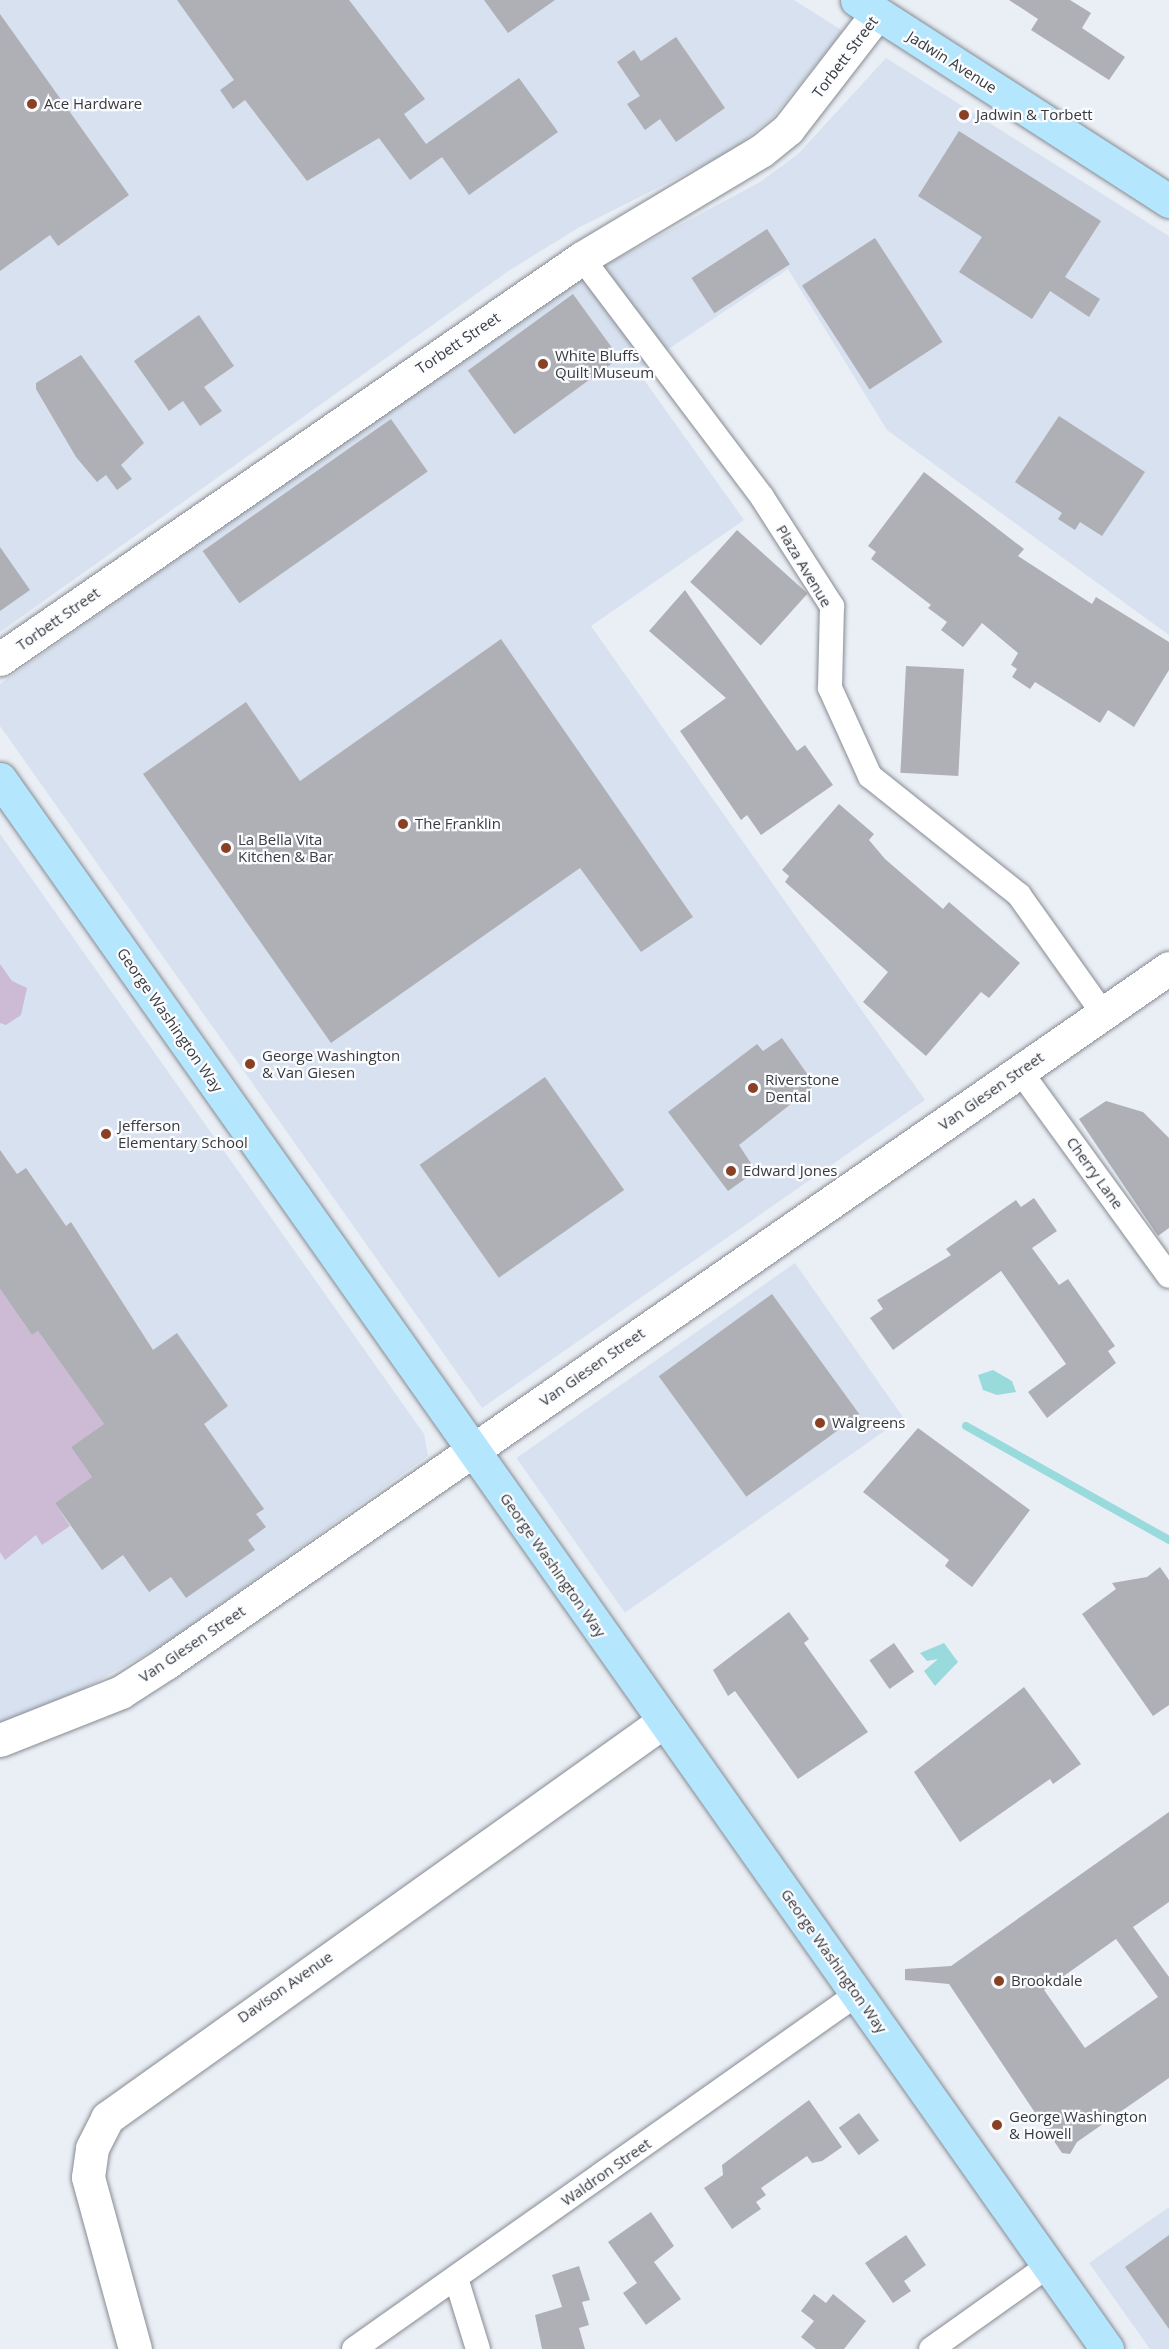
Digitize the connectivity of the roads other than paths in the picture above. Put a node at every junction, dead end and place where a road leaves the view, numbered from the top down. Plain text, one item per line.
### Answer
1 (874, 5) edge
2 (1169, 201) edge
3 (582, 258) junction
4 (0, 658) edge
5 (0, 779) edge
6 (1169, 968) edge
7 (1102, 1012) junction
8 (1020, 1071) junction
9 (1169, 1276) edge
10 (472, 1451) junction
11 (664, 1721) junction
12 (0, 1740) edge
13 (857, 1994) junction
14 (1048, 2266) junction
15 (456, 2278) junction
16 (135, 2349) edge
17 (354, 2349) edge
18 (478, 2349) edge
19 (931, 2349) edge
20 (1107, 2349) edge

1 - 2 main road, Jadwin Avenue
1 - 3 street, Torbett Street
3 - 4 street, Torbett Street
3 - 7 street, Plaza Avenue
5 - 10 main road, George Washington Way
6 - 7 street, Van Giesen Street
7 - 8 street, Van Giesen Street
8 - 9 street, Cherry Lane
8 - 10 street, Van Giesen Street
10 - 11 main road, George Washington Way
10 - 12 street, Van Giesen Street
11 - 13 main road, George Washington Way
11 - 16 street, Davison Avenue
13 - 14 main road, George Washington Way
13 - 15 street, Waldron Street
14 - 19 street
14 - 20 main road, George Washington Way
15 - 17 street, Waldron Street
15 - 18 street

